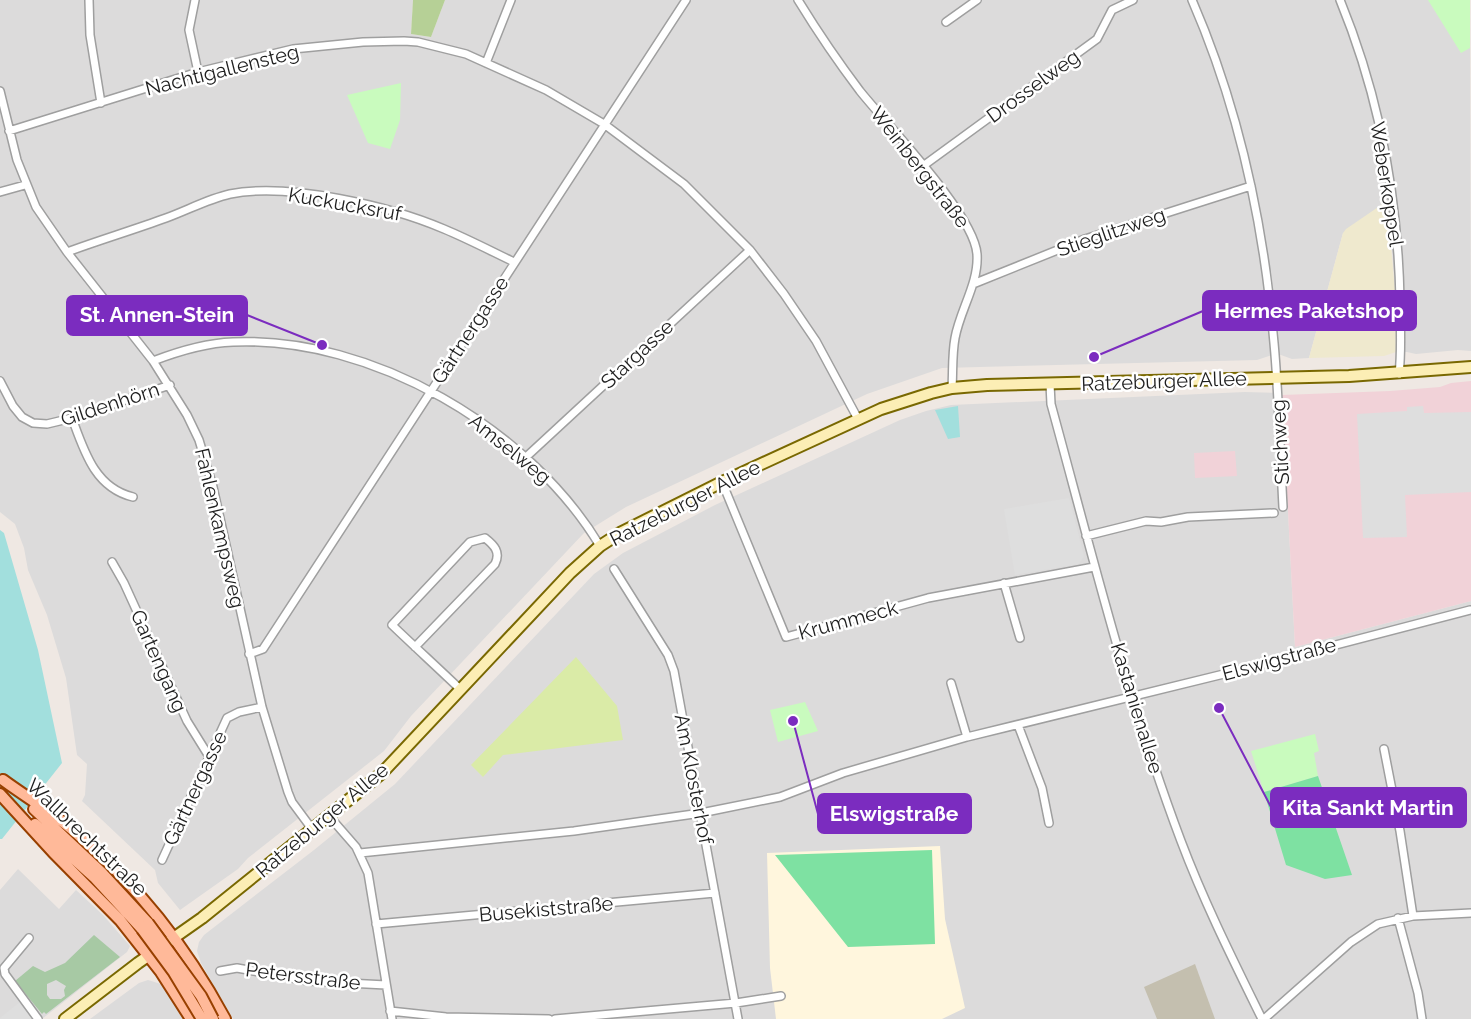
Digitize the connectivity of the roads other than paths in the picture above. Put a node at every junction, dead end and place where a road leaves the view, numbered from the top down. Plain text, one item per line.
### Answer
1 (89, 0) edge
2 (195, 0) edge
3 (511, 0) edge
4 (686, 0) edge
5 (800, 0) edge
6 (977, 0) edge
7 (1133, 0) edge
8 (1192, 0) edge
9 (1340, 0) edge
10 (946, 22) dead end
11 (486, 63) junction
12 (198, 72) junction
13 (0, 91) edge
14 (101, 103) junction
15 (604, 124) junction
16 (9, 131) junction
17 (923, 166) junction
18 (26, 185) junction
19 (1251, 186) junction
20 (0, 192) edge
21 (750, 250) junction
22 (67, 252) junction
23 (514, 262) junction
24 (973, 284) junction
25 (153, 361) junction
26 (1471, 367) edge
27 (1398, 374) junction
28 (1277, 378) junction
29 (0, 381) edge
30 (1050, 384) junction
31 (170, 385) junction
32 (952, 388) junction
33 (431, 392) junction
34 (72, 418) junction
35 (858, 419) junction
36 (525, 458) junction
37 (723, 482) junction
38 (133, 497) dead end
39 (1282, 507) dead end
40 (1274, 513) dead end
41 (1086, 536) junction
42 (600, 546) junction
43 (112, 562) dead end
44 (1094, 567) junction
45 (614, 569) dead end
46 (1004, 583) junction
47 (1470, 610) edge
48 (1020, 638) dead end
49 (415, 647) junction
50 (249, 654) junction
51 (951, 683) dead end
52 (461, 690) junction
53 (1132, 697) junction
54 (262, 707) junction
55 (1018, 725) junction
56 (967, 737) junction
57 (1384, 748) dead end
58 (210, 758) junction
59 (2, 779) edge
60 (0, 793) edge
61 (701, 813) junction
62 (329, 816) junction
63 (1049, 822) dead end
64 (312, 829) junction
65 (360, 853) junction
66 (162, 860) dead end
67 (715, 894) junction
68 (1471, 913) edge
69 (1413, 916) junction
70 (1398, 918) junction
71 (376, 924) junction
72 (145, 926) junction
73 (175, 937) junction
74 (29, 938) dead end
75 (149, 956) junction
76 (220, 971) dead end
77 (386, 985) junction
78 (781, 996) dead end
79 (736, 1003) junction
80 (390, 1011) junction
81 (38, 1019) edge
82 (65, 1019) edge
83 (191, 1019) edge
84 (202, 1019) edge
85 (213, 1019) edge
86 (225, 1019) edge
87 (392, 1019) edge
88 (549, 1019) edge
89 (555, 1019) edge
90 (738, 1019) edge
91 (1263, 1019) edge
92 (1422, 1019) edge

1 - 14 street
2 - 12 street
3 - 11 street
4 - 15 street, Gärtnergasse
5 - 17 street, Weinbergstraße
6 - 10 street
7 - 17 street, Drosselweg
8 - 19 street, Stichweg
9 - 27 street, Weberkoppel
11 - 12 street, Nachtigallensteg
11 - 15 street, Nachtigallensteg
12 - 14 street, Nachtigallensteg
13 - 16 street, Fahlenkampsweg
14 - 16 street, Nachtigallensteg
15 - 21 street, Nachtigallensteg
15 - 23 street, Gärtnergasse
16 - 18 street, Fahlenkampsweg
17 - 24 street, Weinbergstraße
18 - 20 street
18 - 22 street, Fahlenkampsweg
19 - 24 street, Stieglitzweg
19 - 28 street, Stichweg
21 - 35 street, Nachtigallensteg
21 - 36 street, Stargasse
22 - 23 street, Kuckucksruf
22 - 25 street, Fahlenkampsweg
23 - 33 street, Gärtnergasse
24 - 32 street, Weinbergstraße
25 - 31 street, Fahlenkampsweg
25 - 33 street, Amselweg
26 - 27 main road, Ratzeburger Allee
27 - 28 main road, Ratzeburger Allee
28 - 30 main road, Ratzeburger Allee
28 - 39 street, Stichweg
29 - 34 street, Gildenhörn
30 - 32 main road, Ratzeburger Allee
30 - 41 street, Kastanienallee
31 - 34 street, Gildenhörn
31 - 50 street, Fahlenkampsweg
32 - 35 main road, Ratzeburger Allee
33 - 36 street, Amselweg
33 - 50 street, Gärtnergasse
34 - 38 street
35 - 37 main road, Ratzeburger Allee
36 - 42 street, Amselweg
37 - 42 main road, Ratzeburger Allee
37 - 46 street, Krummeck
40 - 41 street
41 - 44 street, Kastanienallee
42 - 52 main road, Ratzeburger Allee
43 - 58 street, Gartengang
44 - 46 street, Krummeck
44 - 53 street, Kastanienallee
45 - 61 street, Am Klosterhof
46 - 48 street
47 - 53 street, Elswigstraße
49 - 49 street
49 - 52 street
50 - 54 street, Fahlenkampsweg
51 - 56 street
52 - 62 main road, Ratzeburger Allee
53 - 55 street, Elswigstraße
53 - 91 street, Kastanienallee
54 - 58 street, Gärtnergasse
54 - 64 street, Fahlenkampsweg
55 - 56 street, Elswigstraße
55 - 63 street
56 - 61 street, Elswigstraße
57 - 69 street
58 - 66 street, Gärtnergasse
59 - 72 main road, Wallbrechtstraße
59 - 73 main road
60 - 72 main road, Wallbrechtstraße
60 - 75 main road
61 - 65 street, Elswigstraße
61 - 67 street, Am Klosterhof
62 - 64 main road, Ratzeburger Allee
62 - 65 street
64 - 73 main road, Ratzeburger Allee
65 - 71 street
67 - 71 street, Busekiststraße
67 - 79 street, Am Klosterhof
68 - 69 street
69 - 70 street
70 - 91 street
70 - 92 street
71 - 77 street
72 - 84 main road, bridge
72 - 85 main road, bridge
73 - 75 main road, Ratzeburger Allee
73 - 86 main road
74 - 81 street
75 - 82 main road, Ratzeburger Allee
75 - 83 main road
76 - 77 street, Petersstraße
77 - 80 street
78 - 79 street
79 - 89 street
79 - 90 street, Am Klosterhof
80 - 87 street
80 - 88 street

